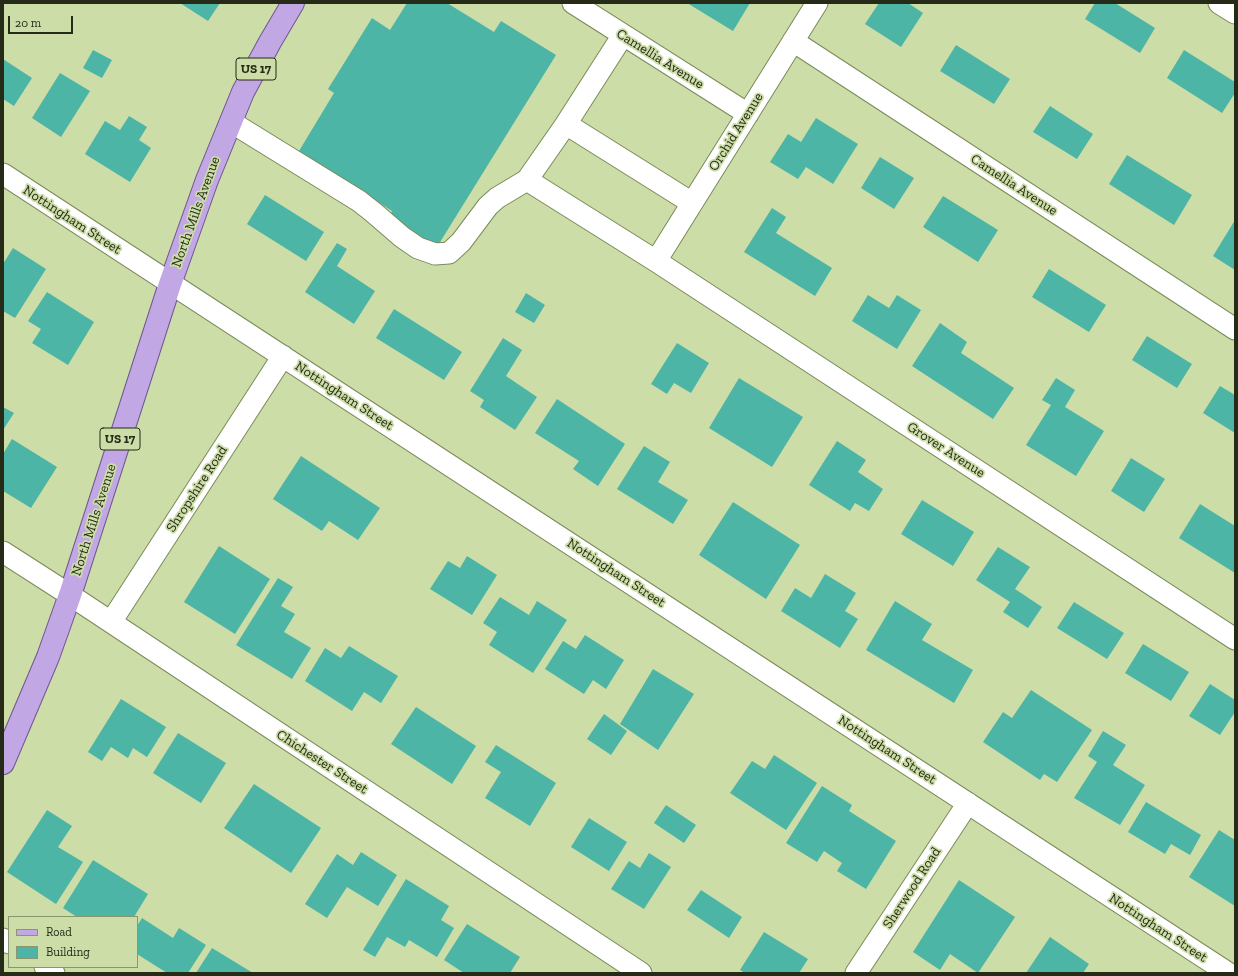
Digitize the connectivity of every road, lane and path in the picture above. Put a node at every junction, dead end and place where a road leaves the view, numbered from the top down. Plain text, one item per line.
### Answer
1 (293, 3) edge
2 (573, 3) edge
3 (817, 3) edge
4 (1220, 3) edge
5 (1235, 13) edge
6 (623, 35) junction
7 (793, 41) junction
8 (748, 114) junction
9 (566, 124) junction
10 (227, 129) junction
11 (3, 174) edge
12 (527, 180) junction
13 (692, 203) junction
14 (656, 261) junction
15 (170, 284) junction
16 (1235, 329) edge
17 (283, 356) junction
18 (3, 552) edge
19 (70, 595) junction
20 (110, 622) junction
21 (1235, 639) edge
22 (3, 764) edge
23 (968, 803) junction
24 (641, 973) edge
25 (856, 973) edge
26 (1228, 973) edge

1 - 10 main road, US 17
2 - 6 street, Camellia Avenue
3 - 7 street, Orchid Avenue
4 - 5 street
6 - 8 street, Camellia Avenue
6 - 9 street
7 - 8 street, Orchid Avenue
7 - 16 street, Camellia Avenue
8 - 13 street, Orchid Avenue
9 - 12 street
9 - 13 street
10 - 12 street
10 - 15 main road, North Mills Avenue / US 17
11 - 15 street, Nottingham Street
12 - 14 street, Grover Avenue
13 - 14 street, Orchid Avenue
14 - 21 street, Grover Avenue
15 - 17 street, Nottingham Street
15 - 19 main road, North Mills Avenue / US 17
17 - 20 street, Shropshire Road
17 - 23 street, Nottingham Street
18 - 19 street, Chichester Street
19 - 20 street, Chichester Street
19 - 22 main road, North Mills Avenue / US 17
20 - 24 street, Chichester Street
23 - 25 street, Sherwood Road
23 - 26 street, Nottingham Street

